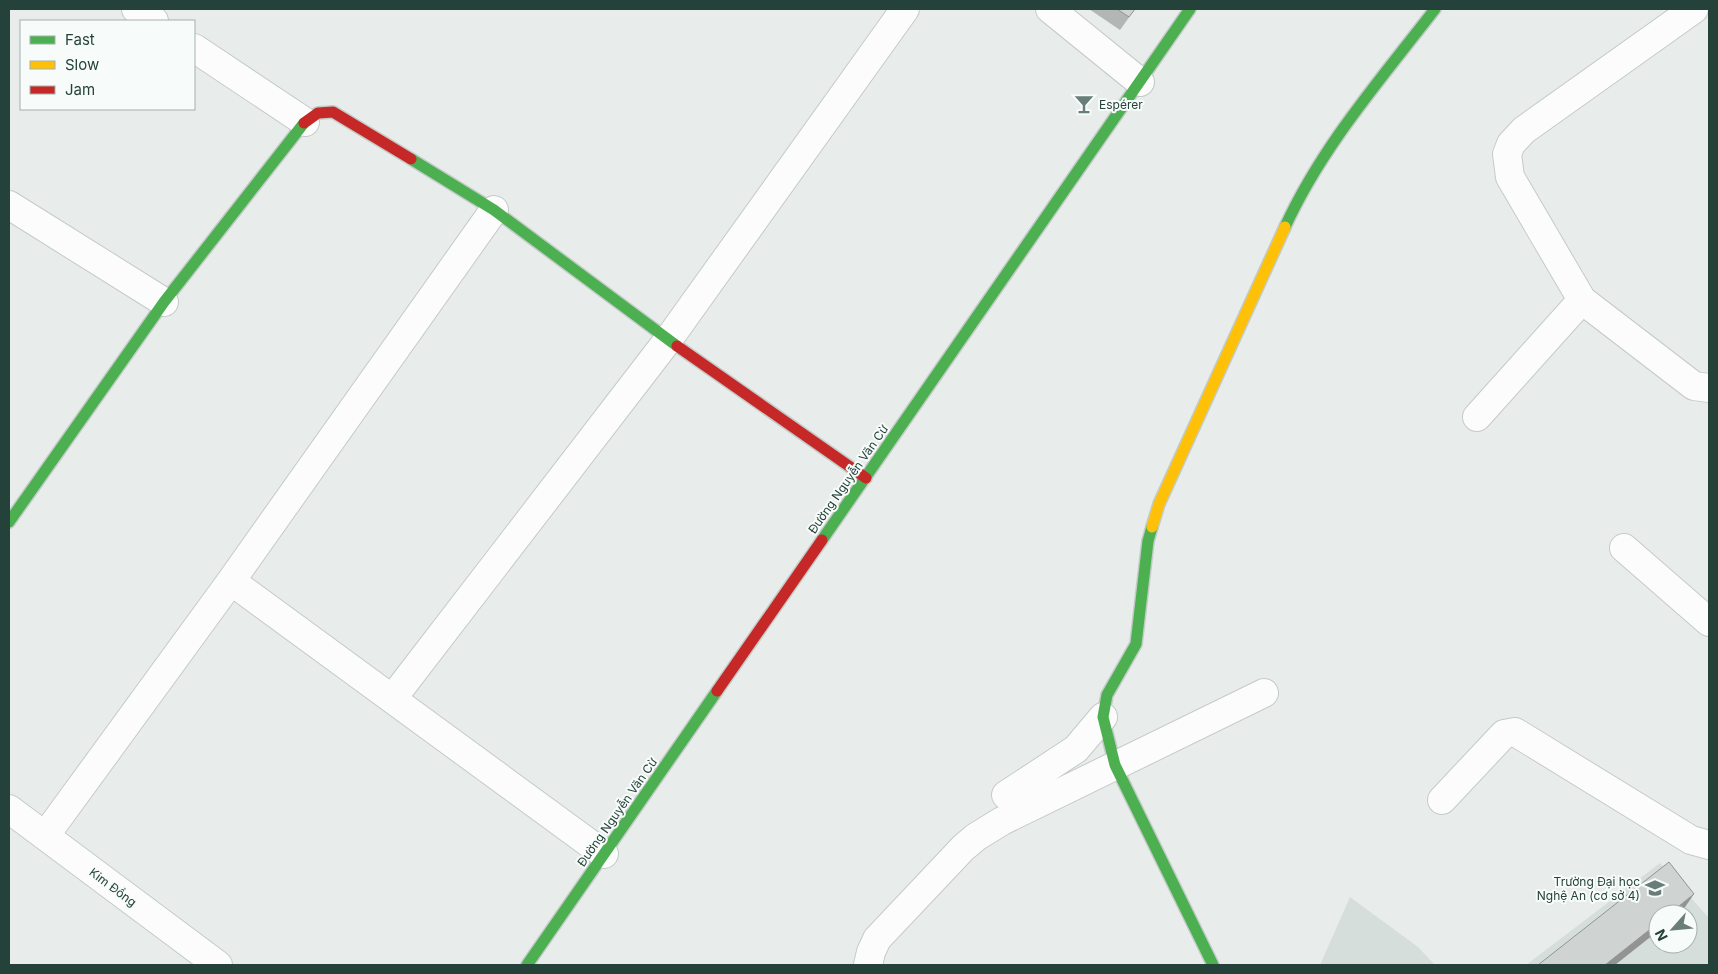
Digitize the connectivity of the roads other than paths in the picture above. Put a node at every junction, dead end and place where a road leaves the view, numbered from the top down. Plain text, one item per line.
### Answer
1 (136, 9) edge
2 (905, 9) edge
3 (1050, 9) edge
4 (1190, 9) edge
5 (1435, 9) edge
6 (1694, 9) edge
7 (152, 20) edge
8 (195, 49) edge
9 (1140, 82) junction
10 (305, 122) junction
11 (9, 205) edge
12 (494, 210) junction
13 (1582, 300) junction
14 (164, 302) junction
15 (668, 340) junction
16 (1709, 388) edge
17 (1477, 417) dead end
18 (866, 478) junction
19 (9, 522) edge
20 (1624, 548) dead end
21 (231, 581) junction
22 (1709, 622) edge
23 (1264, 693) dead end
24 (392, 699) junction
25 (1102, 717) junction
26 (1115, 765) junction
27 (1006, 795) dead end
28 (1442, 800) dead end
29 (9, 809) edge
30 (45, 836) junction
31 (1709, 845) edge
32 (604, 854) junction
33 (218, 965) edge
34 (527, 965) edge
35 (868, 965) edge
36 (1213, 965) edge

1 - 7 street
2 - 15 street
3 - 9 street
4 - 9 street, Đường Nguyễn Văn Cừ
5 - 25 street
6 - 13 street
8 - 10 street
9 - 18 street, Đường Nguyễn Văn Cừ
10 - 12 street
10 - 14 street
11 - 14 street
12 - 15 street
12 - 21 street
13 - 16 street
13 - 17 street
14 - 19 street
15 - 18 street
15 - 24 street
18 - 32 street, Đường Nguyễn Văn Cừ
20 - 22 street
21 - 24 street
21 - 30 street
23 - 26 street
24 - 32 street
25 - 26 street
25 - 27 street
26 - 35 street
26 - 36 street
28 - 31 street
29 - 30 street, Kim Đồng
30 - 33 street, Kim Đồng
32 - 34 street, Đường Nguyễn Văn Cừ

